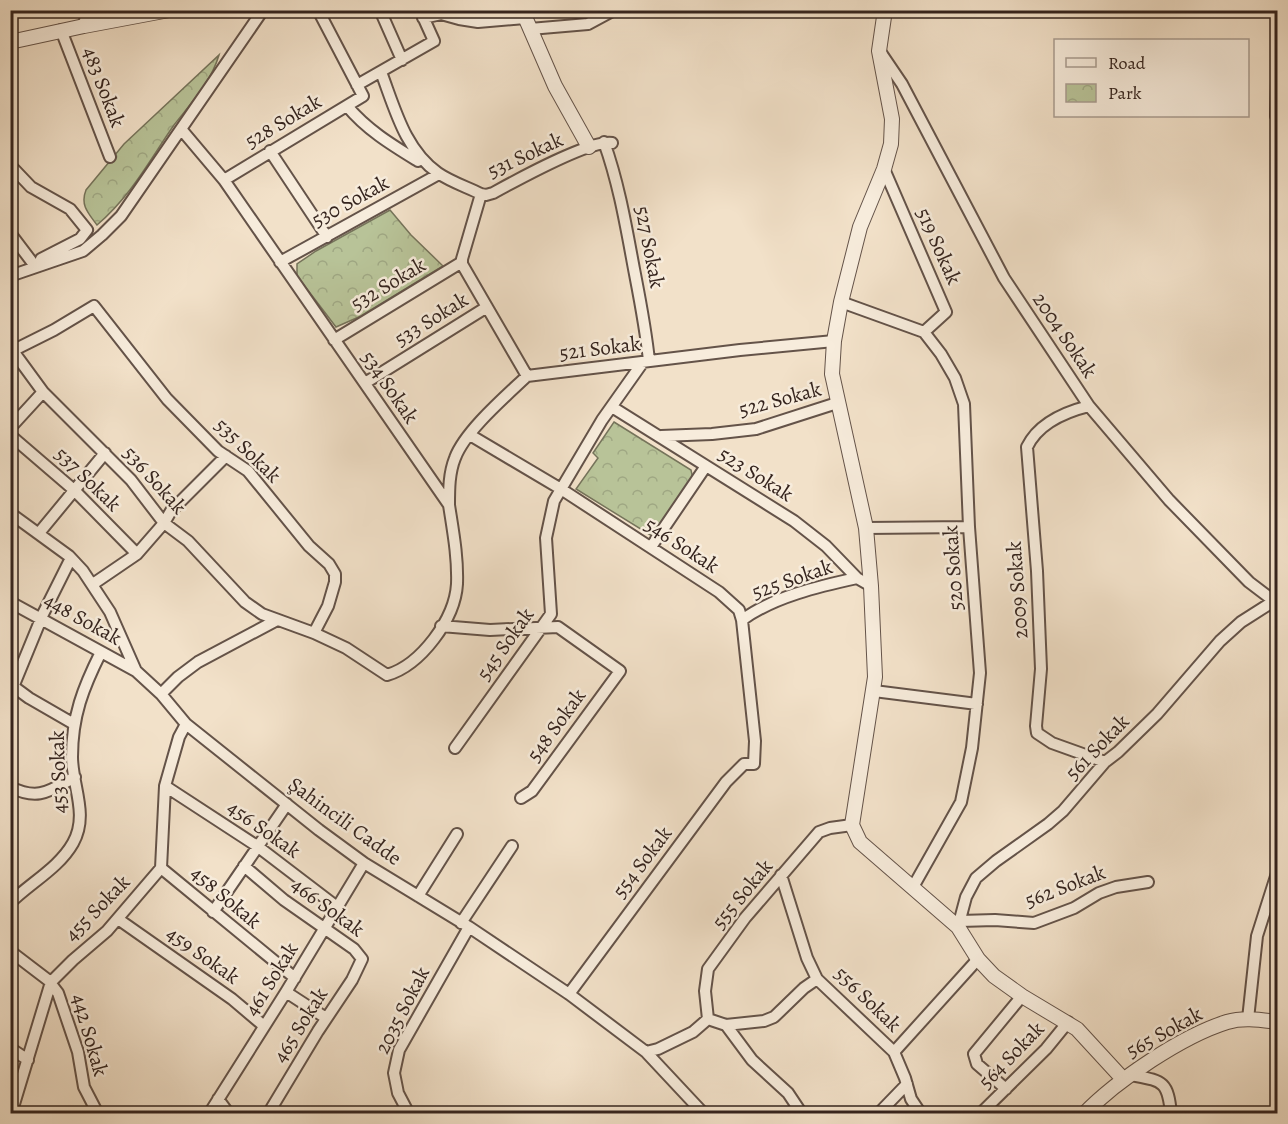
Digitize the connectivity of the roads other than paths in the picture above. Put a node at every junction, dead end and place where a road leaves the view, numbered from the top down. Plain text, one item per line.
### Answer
1 (87, 10) edge
2 (169, 10) edge
3 (263, 10) edge
4 (318, 10) edge
5 (380, 10) edge
6 (614, 10) edge
7 (885, 10) edge
8 (422, 14) edge
9 (526, 19) edge
10 (84, 26) junction
11 (62, 30) junction
12 (10, 42) edge
13 (1278, 48) edge
14 (879, 51) junction
15 (402, 60) junction
16 (381, 72) junction
17 (357, 85) junction
18 (347, 106) junction
19 (1277, 118) edge
20 (182, 129) junction
21 (608, 141) joint
22 (589, 147) junction
23 (270, 151) junction
24 (110, 157) dead end
25 (10, 165) edge
26 (884, 169) junction
27 (439, 174) junction
28 (224, 180) junction
29 (481, 194) junction
30 (10, 233) edge
31 (327, 237) junction
32 (280, 262) junction
33 (462, 262) junction
34 (35, 266) junction
35 (10, 276) edge
36 (841, 302) junction
37 (487, 307) junction
38 (924, 332) junction
39 (334, 340) junction
40 (834, 341) junction
41 (12, 351) edge
42 (646, 362) junction
43 (527, 376) junction
44 (365, 383) junction
45 (44, 392) junction
46 (837, 403) junction
47 (1089, 406) junction
48 (612, 407) junction
49 (10, 428) edge
50 (10, 435) edge
51 (470, 435) junction
52 (660, 436) junction
53 (105, 453) junction
54 (226, 456) junction
55 (706, 466) junction
56 (561, 489) junction
57 (75, 490) junction
58 (449, 505) junction
59 (10, 513) edge
60 (164, 523) junction
61 (969, 527) junction
62 (866, 528) junction
63 (39, 533) junction
64 (651, 548) junction
65 (137, 554) junction
66 (71, 558) junction
67 (857, 578) junction
68 (93, 584) junction
69 (871, 586) junction
70 (10, 602) edge
71 (1276, 602) edge
72 (41, 618) junction
73 (277, 620) junction
74 (742, 620) junction
75 (441, 626) junction
76 (543, 627) junction
77 (314, 633) junction
78 (101, 652) junction
79 (136, 671) junction
80 (387, 675) joint
81 (12, 686) edge
82 (874, 691) junction
83 (161, 694) junction
84 (977, 704) junction
85 (74, 724) junction
86 (186, 724) junction
87 (455, 748) dead end
88 (1105, 762) junction
89 (754, 764) joint
90 (75, 777) junction
91 (165, 786) junction
92 (10, 787) edge
93 (521, 798) dead end
94 (287, 804) junction
95 (852, 825) junction
96 (457, 834) dead end
97 (257, 846) junction
98 (512, 846) dead end
99 (364, 863) junction
100 (244, 866) junction
101 (161, 868) junction
102 (1278, 870) edge
103 (781, 875) junction
104 (1148, 882) dead end
105 (913, 887) junction
106 (418, 896) junction
107 (10, 903) edge
108 (338, 907) junction
109 (213, 912) junction
110 (118, 919) junction
111 (959, 924) junction
112 (465, 925) junction
113 (325, 930) junction
114 (10, 951) edge
115 (361, 957) joint
116 (978, 959) junction
117 (295, 978) junction
118 (817, 979) junction
119 (51, 982) junction
120 (286, 992) junction
121 (569, 994) junction
122 (1022, 996) junction
123 (326, 1018) junction
124 (708, 1019) junction
125 (1248, 1019) junction
126 (1068, 1022) junction
127 (1278, 1022) edge
128 (726, 1025) junction
129 (264, 1026) junction
130 (10, 1048) edge
131 (646, 1052) junction
132 (894, 1052) junction
133 (28, 1060) junction
134 (1127, 1077) junction
135 (907, 1084) junction
136 (1006, 1089) junction
137 (218, 1099) junction
138 (11, 1113) edge
139 (98, 1113) edge
140 (209, 1113) edge
141 (229, 1113) edge
142 (268, 1113) edge
143 (408, 1113) edge
144 (704, 1113) edge
145 (802, 1113) edge
146 (878, 1113) edge
147 (918, 1113) edge
148 (980, 1113) edge
149 (1084, 1113) edge
150 (1171, 1113) edge

1 - 10 street, 483 Sokak
2 - 10 street
3 - 20 street
4 - 17 street
5 - 15 street
6 - 9 street
7 - 14 street
8 - 9 street
8 - 15 street
9 - 22 street
10 - 11 street
11 - 12 street
11 - 24 street, 483 Sokak
13 - 19 street
14 - 26 street
14 - 47 street, 2004 Sokak
15 - 16 street
16 - 17 street
16 - 27 street
17 - 18 street, 528 Sokak
18 - 23 street, 528 Sokak
18 - 27 street
20 - 28 street, 534 Sokak
20 - 34 street
21 - 22 street, 531 Sokak
21 - 42 street, 527 Sokak
22 - 29 street, 531 Sokak
23 - 28 street, 528 Sokak
23 - 31 street
25 - 34 street
26 - 36 street
26 - 38 street, 519 Sokak
27 - 29 street
27 - 31 street, 530 Sokak
28 - 32 street, 534 Sokak
29 - 33 street, 531 Sokak
30 - 34 street
31 - 32 street, 530 Sokak
32 - 39 street, 534 Sokak
33 - 37 street
33 - 39 street, 532 Sokak
34 - 35 street
36 - 38 street
36 - 40 street
37 - 43 street
37 - 44 street, 533 Sokak
38 - 61 street, 520 Sokak
39 - 44 street, 534 Sokak
40 - 42 street, 521 Sokak
40 - 46 street
41 - 45 street, 536 Sokak
41 - 54 street, 535 Sokak
42 - 43 street, 521 Sokak
42 - 48 street, 545 Sokak
43 - 51 street
44 - 58 street, 534 Sokak
45 - 49 street
45 - 53 street, 536 Sokak
46 - 52 street, 522 Sokak
46 - 62 street
47 - 71 street, 2004 Sokak
47 - 88 street, 2009 Sokak
48 - 52 street, 523 Sokak
48 - 56 street, 545 Sokak
50 - 57 street, 537 Sokak
51 - 56 street, 546 Sokak
51 - 58 street
52 - 55 street, 523 Sokak
53 - 57 street
53 - 60 street, 536 Sokak
54 - 60 street
54 - 77 street, 535 Sokak
55 - 64 street
55 - 67 street, 523 Sokak
56 - 64 street, 546 Sokak
56 - 76 street, 545 Sokak
57 - 63 street
57 - 65 street, 537 Sokak
58 - 75 street, 534 Sokak
59 - 63 street, Şahincili Cadde
60 - 65 street
60 - 73 street, 536 Sokak
61 - 62 street
61 - 84 street, 520 Sokak
62 - 69 street
63 - 66 street, Şahincili Cadde
64 - 74 street, 546 Sokak
65 - 68 street
66 - 68 street, Şahincili Cadde
66 - 72 street
67 - 69 street, 523 Sokak
67 - 74 street, 525 Sokak
68 - 79 street, Şahincili Cadde
69 - 82 street
70 - 72 street, 448 Sokak
71 - 88 street, 561 Sokak
72 - 78 street, 448 Sokak
72 - 81 street
73 - 77 street, 536 Sokak
73 - 83 street
74 - 89 street, 546 Sokak
75 - 76 street
75 - 80 street, 534 Sokak
76 - 87 street, 545 Sokak
76 - 93 street, 548 Sokak
77 - 80 street, 536 Sokak
78 - 79 street, 448 Sokak
78 - 85 street, 453 Sokak
79 - 83 street, Şahincili Cadde
81 - 85 street
82 - 84 street
82 - 95 street
83 - 86 street, Şahincili Cadde
84 - 105 street, 520 Sokak
85 - 90 street, 453 Sokak
86 - 91 street
86 - 94 street, Şahincili Cadde
88 - 111 street, 561 Sokak
89 - 121 street, 554 Sokak
90 - 92 street
90 - 107 street, 453 Sokak
91 - 97 street, 456 Sokak
91 - 101 street
94 - 97 street
94 - 99 street, Şahincili Cadde
95 - 103 street, 555 Sokak
95 - 105 street
96 - 106 street
97 - 100 street
97 - 108 street, 456 Sokak
98 - 112 street, 2035 Sokak
99 - 106 street, Şahincili Cadde
99 - 108 street, 461 Sokak
100 - 109 street
100 - 113 street, 466 Sokak
101 - 109 street, 458 Sokak
101 - 110 street, 455 Sokak
102 - 125 street
103 - 118 street, 556 Sokak
103 - 124 street, 555 Sokak
104 - 111 street, 562 Sokak
105 - 111 street
106 - 112 street, Şahincili Cadde
108 - 113 street, 461 Sokak
109 - 117 street, 458 Sokak
110 - 119 street, 455 Sokak
110 - 129 street, 459 Sokak
111 - 116 street
112 - 121 street, Şahincili Cadde
112 - 143 street, 2035 Sokak
113 - 115 street, 466 Sokak
113 - 117 street, 461 Sokak
114 - 119 street, 442 Sokak
115 - 123 street, 465 Sokak
116 - 122 street
116 - 132 street
117 - 120 street, 461 Sokak
118 - 128 street
118 - 132 street, 556 Sokak
119 - 133 street
119 - 139 street, 442 Sokak
120 - 123 street
120 - 129 street, 461 Sokak
121 - 131 street, Şahincili Cadde
122 - 126 street
122 - 136 street
123 - 142 street, 465 Sokak
124 - 128 street
124 - 131 street
125 - 127 street, 565 Sokak
125 - 134 street, 565 Sokak
126 - 134 street
126 - 136 street, 564 Sokak
128 - 145 street
129 - 137 street, 461 Sokak
130 - 133 street
131 - 144 street, Şahincili Cadde
132 - 135 street, 556 Sokak
133 - 138 street
134 - 149 street, 565 Sokak
134 - 150 street
135 - 146 street
135 - 147 street, 556 Sokak
136 - 148 street, 564 Sokak
137 - 140 street, 461 Sokak
137 - 141 street

